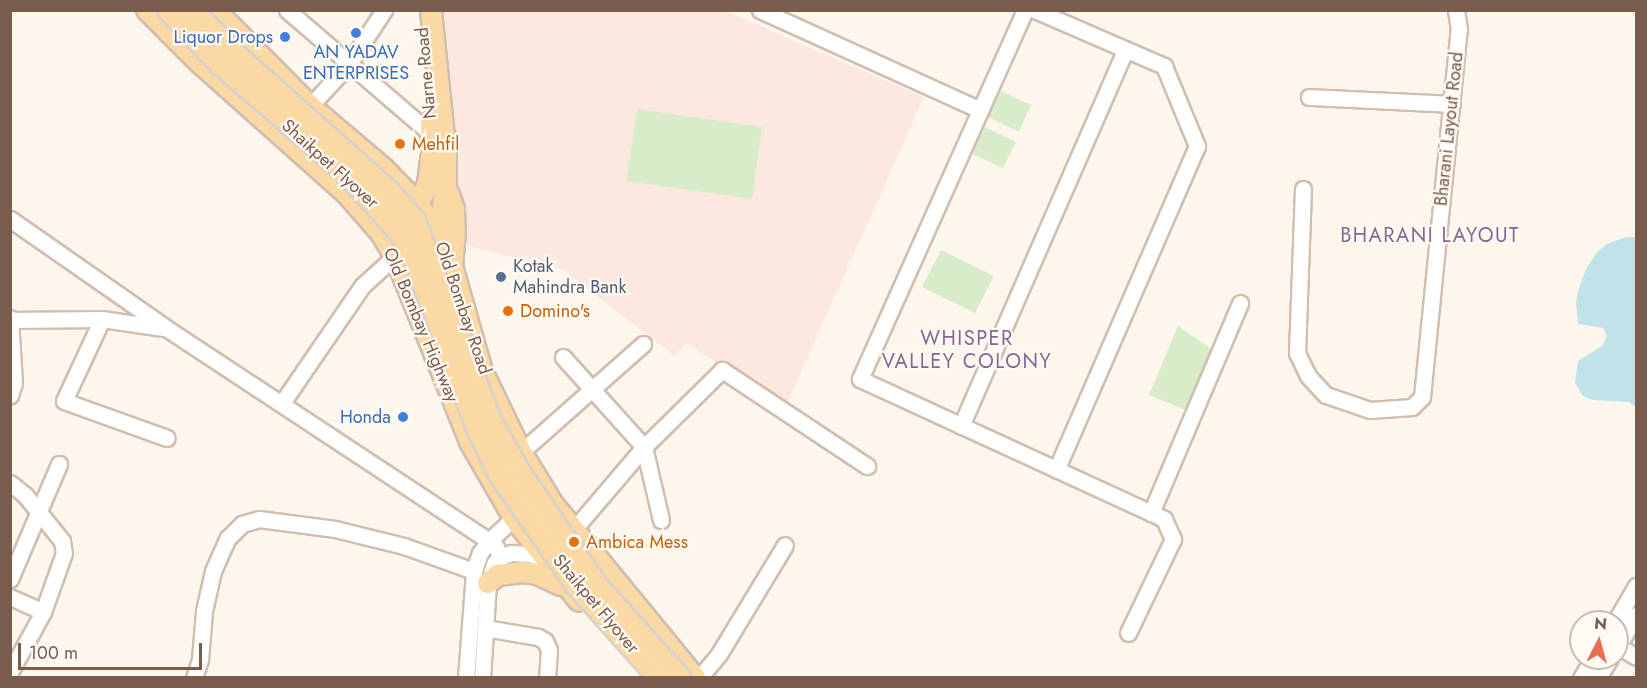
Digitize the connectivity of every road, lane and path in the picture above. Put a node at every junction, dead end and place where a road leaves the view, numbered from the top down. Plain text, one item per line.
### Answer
1 (147, 10) edge
2 (168, 10) edge
3 (192, 10) edge
4 (215, 10) edge
5 (287, 10) edge
6 (420, 10) edge
7 (430, 10) edge
8 (760, 10) edge
9 (1025, 10) edge
10 (1035, 10) edge
11 (1456, 10) edge
12 (379, 12) edge
13 (1125, 50) junction
14 (348, 65) junction
15 (1309, 97) dead end
16 (1452, 104) junction
17 (310, 106) junction
18 (980, 110) junction
19 (431, 134) junction
20 (446, 182) junction
21 (1303, 189) dead end
22 (418, 204) junction
23 (10, 219) edge
24 (434, 228) junction
25 (394, 256) junction
26 (452, 266) junction
27 (1240, 303) dead end
28 (11, 319) edge
29 (102, 319) junction
30 (166, 328) junction
31 (643, 344) dead end
32 (563, 357) dead end
33 (592, 390) junction
34 (10, 395) edge
35 (282, 403) junction
36 (961, 426) junction
37 (167, 438) dead end
38 (644, 447) junction
39 (521, 452) junction
40 (59, 464) dead end
41 (867, 466) dead end
42 (1056, 470) junction
43 (10, 483) edge
44 (38, 511) junction
45 (1151, 513) junction
46 (514, 518) junction
47 (661, 520) dead end
48 (575, 528) junction
49 (489, 541) junction
50 (785, 545) dead end
51 (501, 557) junction
52 (544, 560) junction
53 (481, 577) junction
54 (10, 579) edge
55 (1636, 586) edge
56 (569, 589) junction
57 (10, 597) edge
58 (1622, 610) edge
59 (43, 612) junction
60 (485, 628) junction
61 (1128, 633) dead end
62 (10, 672) edge
63 (194, 678) edge
64 (466, 678) edge
65 (482, 678) edge
66 (547, 678) edge
67 (647, 678) edge
68 (659, 678) edge
69 (680, 678) edge
70 (697, 678) edge

1 - 25 main road, Old Bombay Highway
2 - 68 main road, Shaikpet Flyover, bridge
3 - 69 main road, Shaikpet Flyover, bridge
4 - 17 main road, Old Bombay Road
5 - 14 street
6 - 19 main road, Narne Road
7 - 20 main road, Narne Road
8 - 18 street
9 - 18 street
10 - 13 street
11 - 16 street, Bharani Layout Road
12 - 14 street
13 - 36 street
13 - 42 street
14 - 17 street
14 - 19 street
15 - 16 street
16 - 21 street, Bharani Layout Road
17 - 22 main road, Old Bombay Road
18 - 36 street
19 - 22 main road, Narne Road
20 - 24 main road, Narne Road
20 - 26 main road
22 - 24 main road, Old Bombay Road
23 - 30 street
24 - 25 main road
24 - 26 main road, Old Bombay Road
25 - 35 street
25 - 46 main road, Old Bombay Highway
26 - 39 main road, Old Bombay Road
27 - 45 street
28 - 29 street
28 - 34 street
29 - 30 street
29 - 37 street
30 - 35 street
31 - 33 street
32 - 33 street
33 - 38 street
33 - 39 street
35 - 49 street
36 - 42 street
38 - 41 street
38 - 47 street
38 - 48 street
39 - 48 main road, Old Bombay Road
40 - 44 street
42 - 45 street
43 - 44 street
44 - 54 street
44 - 59 street
45 - 61 street
46 - 49 street
46 - 52 main road, Old Bombay Highway
48 - 70 main road
49 - 51 street
49 - 53 street
50 - 70 street
51 - 52 street
51 - 53 street
52 - 56 main road, Old Bombay Highway
53 - 56 main road
53 - 60 street
53 - 63 street
53 - 64 street
55 - 58 street
56 - 67 main road, Old Bombay Highway
57 - 59 street
59 - 62 street
60 - 65 street
60 - 66 street

